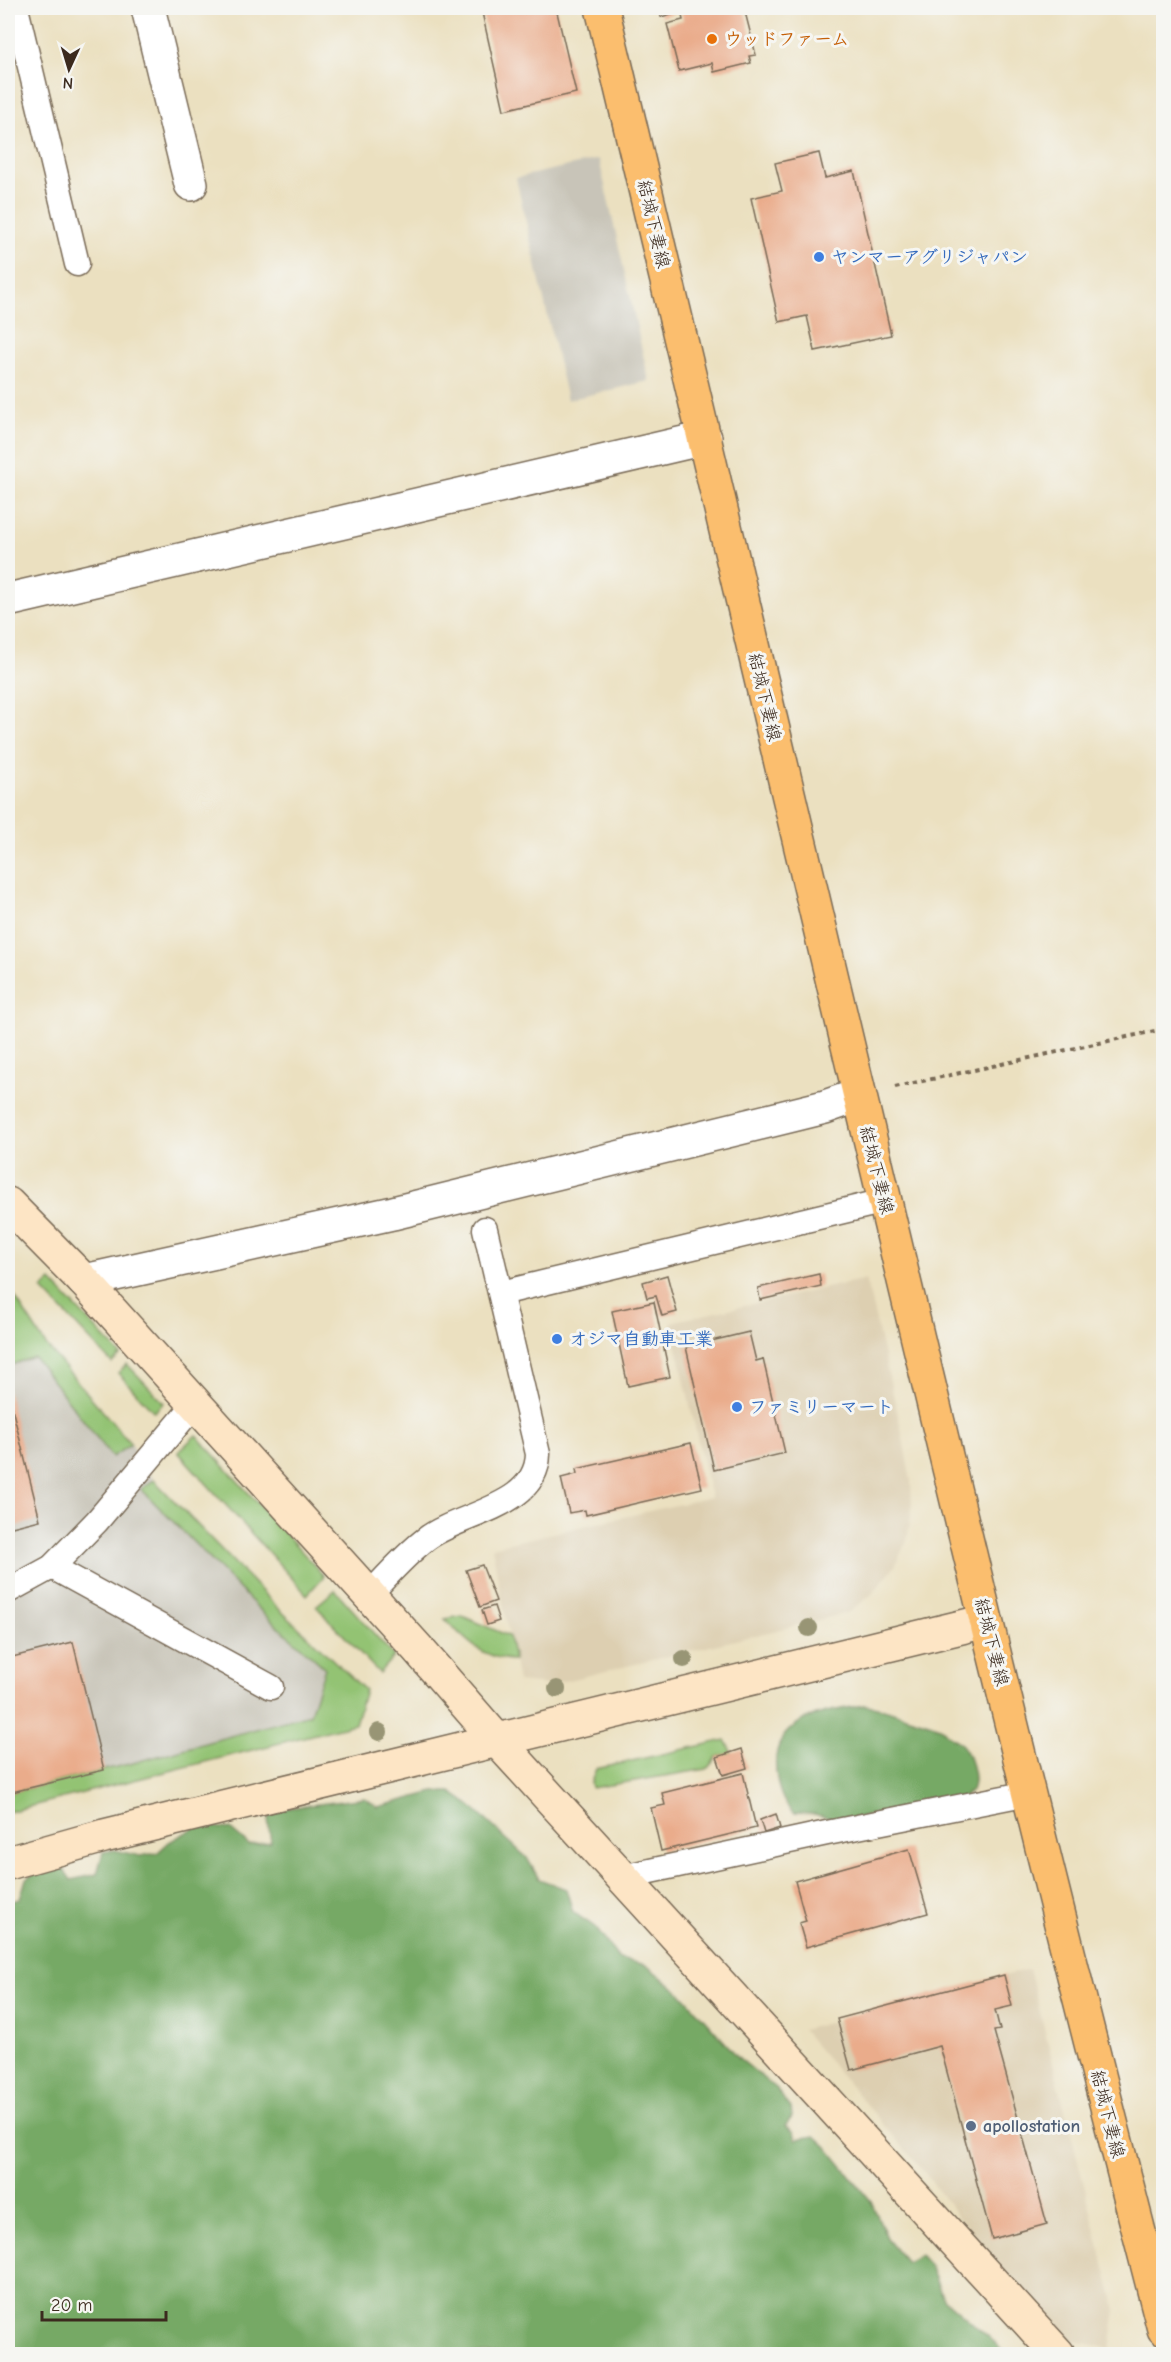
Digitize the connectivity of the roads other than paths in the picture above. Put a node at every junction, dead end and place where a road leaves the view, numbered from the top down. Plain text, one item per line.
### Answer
1 (16, 8) edge
2 (148, 8) edge
3 (602, 8) edge
4 (191, 184) dead end
5 (77, 264) dead end
6 (705, 438) junction
7 (8, 600) edge
8 (859, 1095) junction
9 (885, 1201) junction
10 (8, 1204) edge
11 (485, 1229) dead end
12 (84, 1281) junction
13 (501, 1293) junction
14 (195, 1404) junction
15 (51, 1567) junction
16 (8, 1592) edge
17 (369, 1595) junction
18 (986, 1621) junction
19 (271, 1687) dead end
20 (496, 1740) junction
21 (1029, 1793) junction
22 (8, 1863) edge
23 (622, 1877) junction
24 (1164, 2330) edge
25 (1058, 2355) edge

1 - 5 lane
2 - 4 street
3 - 6 main road, 結城下妻線
6 - 7 street
6 - 8 main road, 結城下妻線
8 - 9 main road, 結城下妻線
8 - 12 street
9 - 13 lane
9 - 18 main road, 結城下妻線
10 - 12 street
11 - 13 lane
12 - 14 street
13 - 17 lane
14 - 15 lane
14 - 17 street
15 - 16 lane
15 - 19 lane
17 - 20 street
18 - 20 street
18 - 21 main road, 結城下妻線
20 - 22 street
20 - 23 street
21 - 23 lane
21 - 24 main road, 結城下妻線
23 - 25 street

